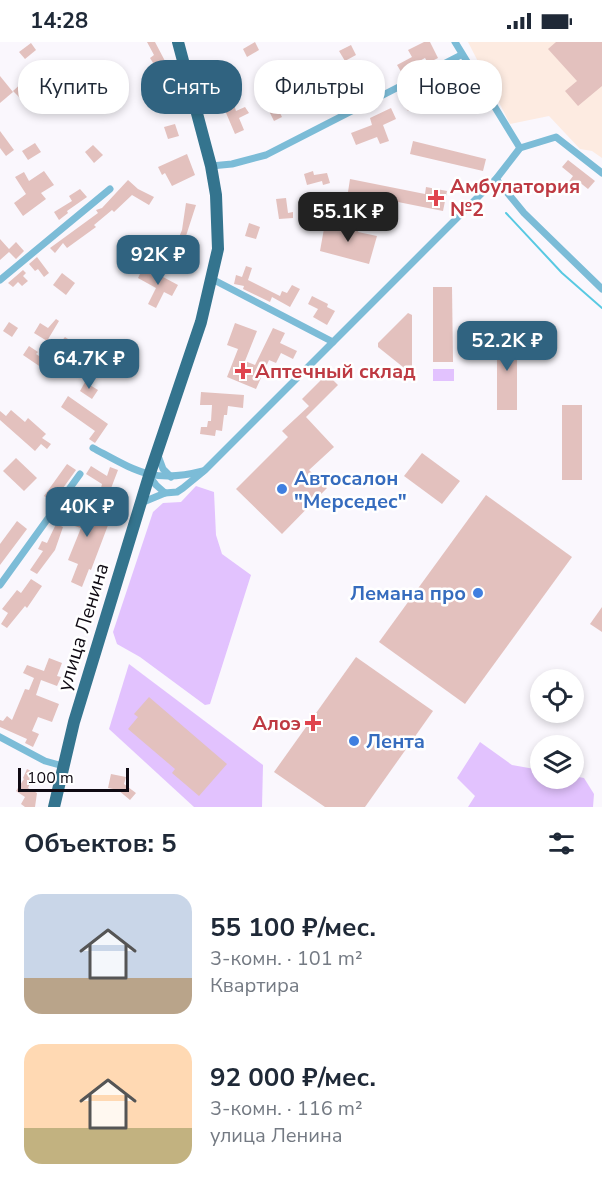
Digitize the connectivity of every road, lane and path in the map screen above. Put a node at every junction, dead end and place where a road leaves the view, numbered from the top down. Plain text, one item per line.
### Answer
1 (178, 42) edge
2 (455, 42) edge
3 (461, 55) junction
4 (520, 148) junction
5 (211, 166) junction
6 (602, 173) edge
7 (496, 179) junction
8 (110, 189) dead end
9 (212, 279) junction
10 (0, 280) edge
11 (602, 290) edge
12 (333, 342) junction
13 (93, 448) dead end
14 (157, 453) junction
15 (205, 470) junction
16 (80, 474) dead end
17 (149, 476) junction
18 (171, 477) junction
19 (165, 492) junction
20 (141, 503) junction
21 (0, 585) edge
22 (0, 737) edge
23 (63, 766) junction
24 (54, 807) edge

1 - 5 highway, улица Ленина
2 - 3 street
3 - 4 street
3 - 5 street
4 - 6 street
4 - 7 street
5 - 9 highway, улица Ленина
7 - 11 street
7 - 12 street
8 - 10 street
9 - 12 street
9 - 14 highway, улица Ленина
12 - 15 street
13 - 17 street
14 - 17 highway, улица Ленина
14 - 18 street
15 - 18 street
15 - 19 street
16 - 21 street
17 - 18 street
17 - 19 street
17 - 20 highway, улица Ленина
19 - 20 street
20 - 23 highway, улица Ленина
22 - 23 street
23 - 24 highway, улица Ленина

